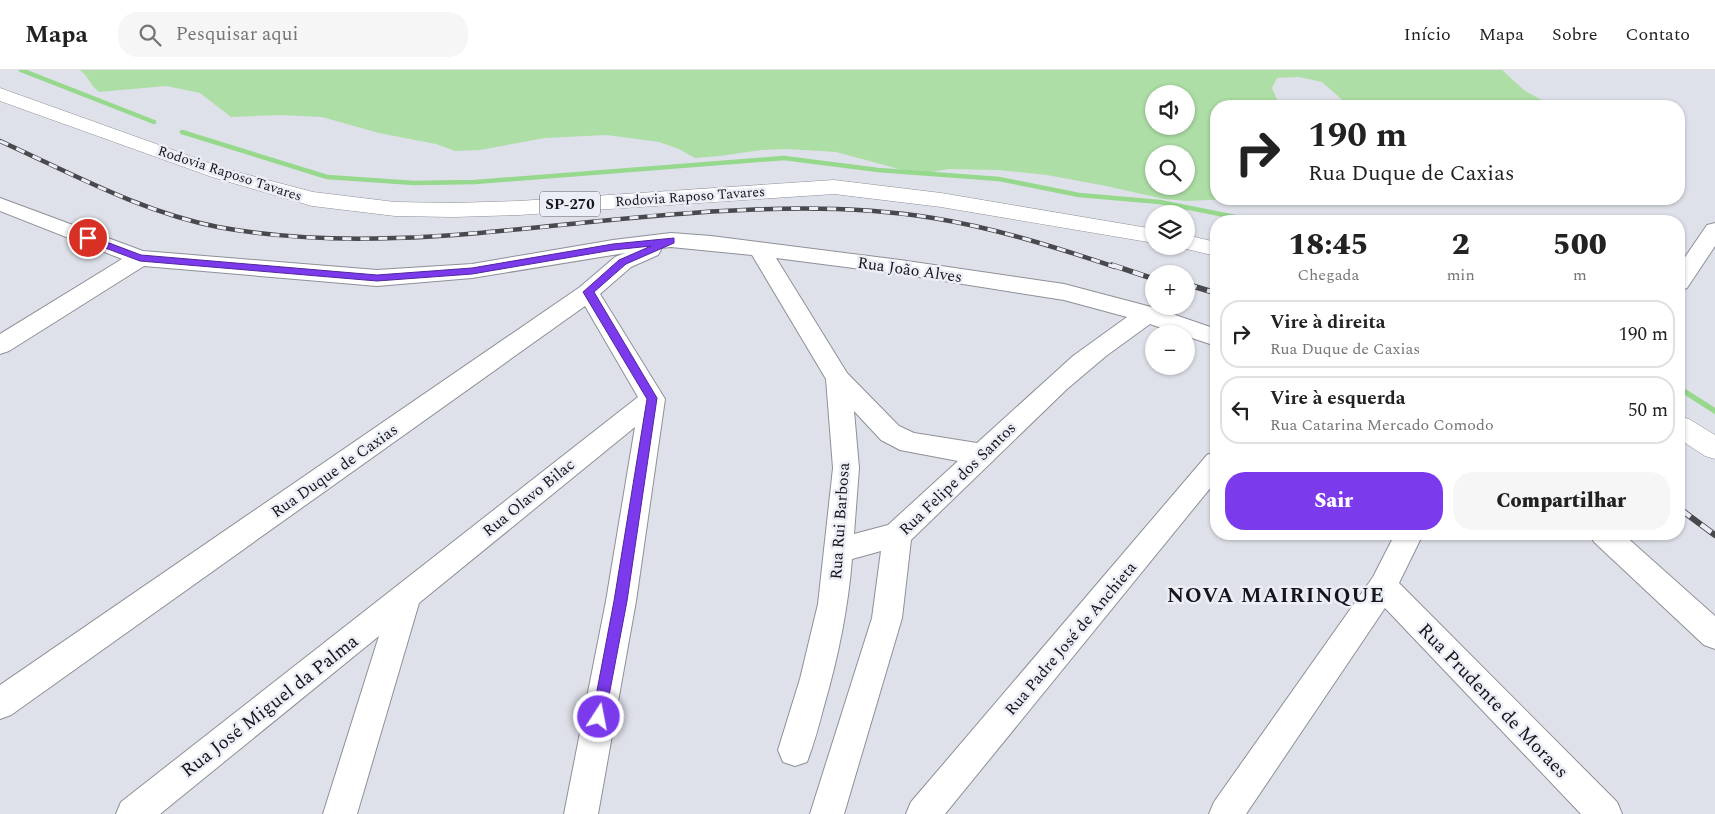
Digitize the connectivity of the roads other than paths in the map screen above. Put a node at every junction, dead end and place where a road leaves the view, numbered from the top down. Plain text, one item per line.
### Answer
1 (0, 83) edge
2 (0, 94) edge
3 (0, 204) edge
4 (1145, 223) edge
5 (1715, 230) edge
6 (1195, 233) edge
7 (1145, 234) edge
8 (1210, 236) edge
9 (671, 240) junction
10 (1195, 244) edge
11 (1210, 248) edge
12 (759, 249) junction
13 (140, 258) junction
14 (1685, 274) edge
15 (588, 292) junction
16 (1145, 313) edge
17 (1146, 315) edge
18 (1150, 315) edge
19 (1210, 336) edge
20 (0, 345) edge
21 (838, 379) junction
22 (652, 398) junction
23 (1685, 417) edge
24 (1685, 430) edge
25 (1715, 434) edge
26 (1715, 448) edge
27 (982, 454) junction
28 (1210, 469) edge
29 (897, 535) junction
30 (1406, 540) edge
31 (1611, 540) edge
32 (838, 550) junction
33 (1383, 586) junction
34 (406, 597) junction
35 (1715, 635) edge
36 (0, 704) edge
37 (795, 750) dead end
38 (133, 814) edge
39 (340, 814) edge
40 (582, 814) edge
41 (827, 814) edge
42 (923, 814) edge
43 (1226, 814) edge
44 (1604, 814) edge

1 - 4 highway, Rodovia Raposo Tavares / SP-270
2 - 7 highway, Rodovia Raposo Tavares / SP-270
3 - 13 street, Rua João Alves
5 - 14 street
6 - 8 highway
9 - 12 street, Rua João Alves
9 - 13 street, Rua João Alves
9 - 15 street, Rua Duque de Caxias
10 - 11 highway
12 - 16 street, Rua João Alves
12 - 21 street, Rua Rui Barbosa
13 - 20 street
15 - 22 street
15 - 36 street, Rua Duque de Caxias
17 - 27 street, Rua Felipe dos Santos
18 - 19 street, Rua João Alves
21 - 27 street
21 - 32 street, Rua Rui Barbosa
22 - 34 street, Rua Olavo Bilac
22 - 40 street
23 - 25 highway
24 - 26 highway
27 - 29 street, Rua Felipe dos Santos
28 - 42 street, Rua Padre José de Anchieta
29 - 32 street
29 - 41 street, Rua Felipe dos Santos
30 - 33 street
31 - 35 street
32 - 37 street, Rua Rui Barbosa
33 - 43 street
33 - 44 street, Rua Prudente de Moraes
34 - 38 street, Rua José Miguel da Palma
34 - 39 street

